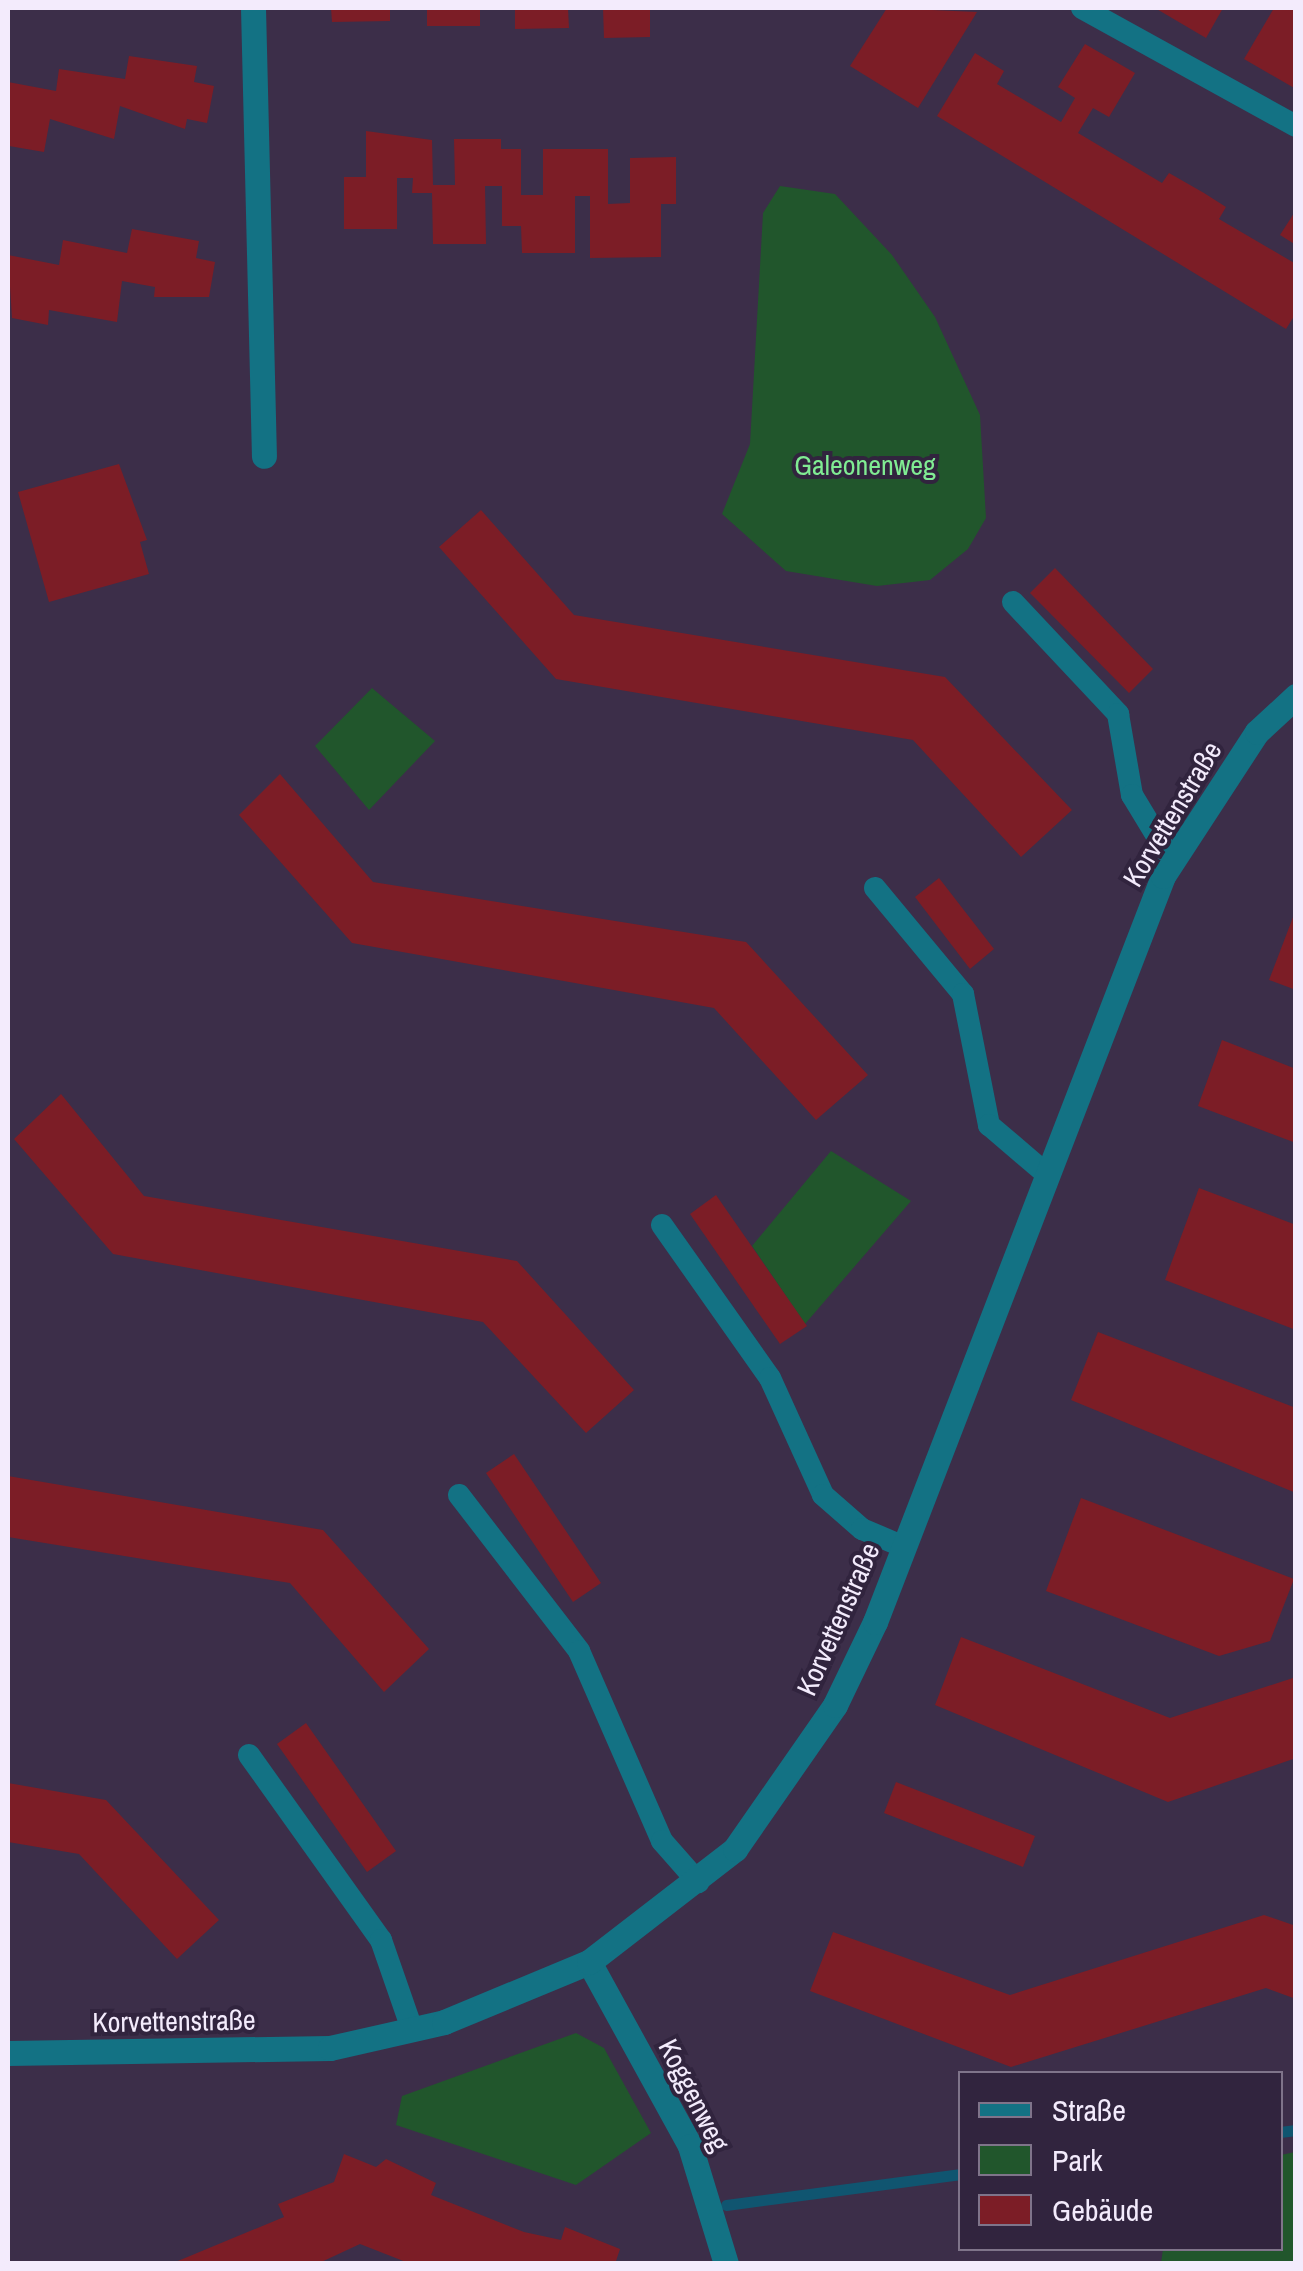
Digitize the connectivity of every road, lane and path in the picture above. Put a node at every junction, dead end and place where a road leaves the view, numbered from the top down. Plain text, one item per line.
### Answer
1 (253, 8) edge
2 (1082, 8) edge
3 (1296, 126) edge
4 (264, 456) dead end
5 (1013, 602) dead end
6 (1296, 696) edge
7 (1172, 862) junction
8 (875, 888) dead end
9 (1044, 1172) junction
10 (662, 1225) dead end
11 (459, 1494) dead end
12 (904, 1547) junction
13 (249, 1755) dead end
14 (698, 1882) junction
15 (588, 1962) junction
16 (412, 2030) junction
17 (8, 2053) edge
18 (726, 2264) edge

1 - 4 street
2 - 3 lane
5 - 7 lane
6 - 7 street, Korvettenstraße
7 - 9 street, Korvettenstraße
8 - 9 lane
9 - 12 street, Korvettenstraße
10 - 12 lane
11 - 14 lane
12 - 14 street, Korvettenstraße
13 - 16 lane
14 - 15 street, Korvettenstraße
15 - 16 street, Korvettenstraße
15 - 18 street, Koggenweg
16 - 17 street, Korvettenstraße

